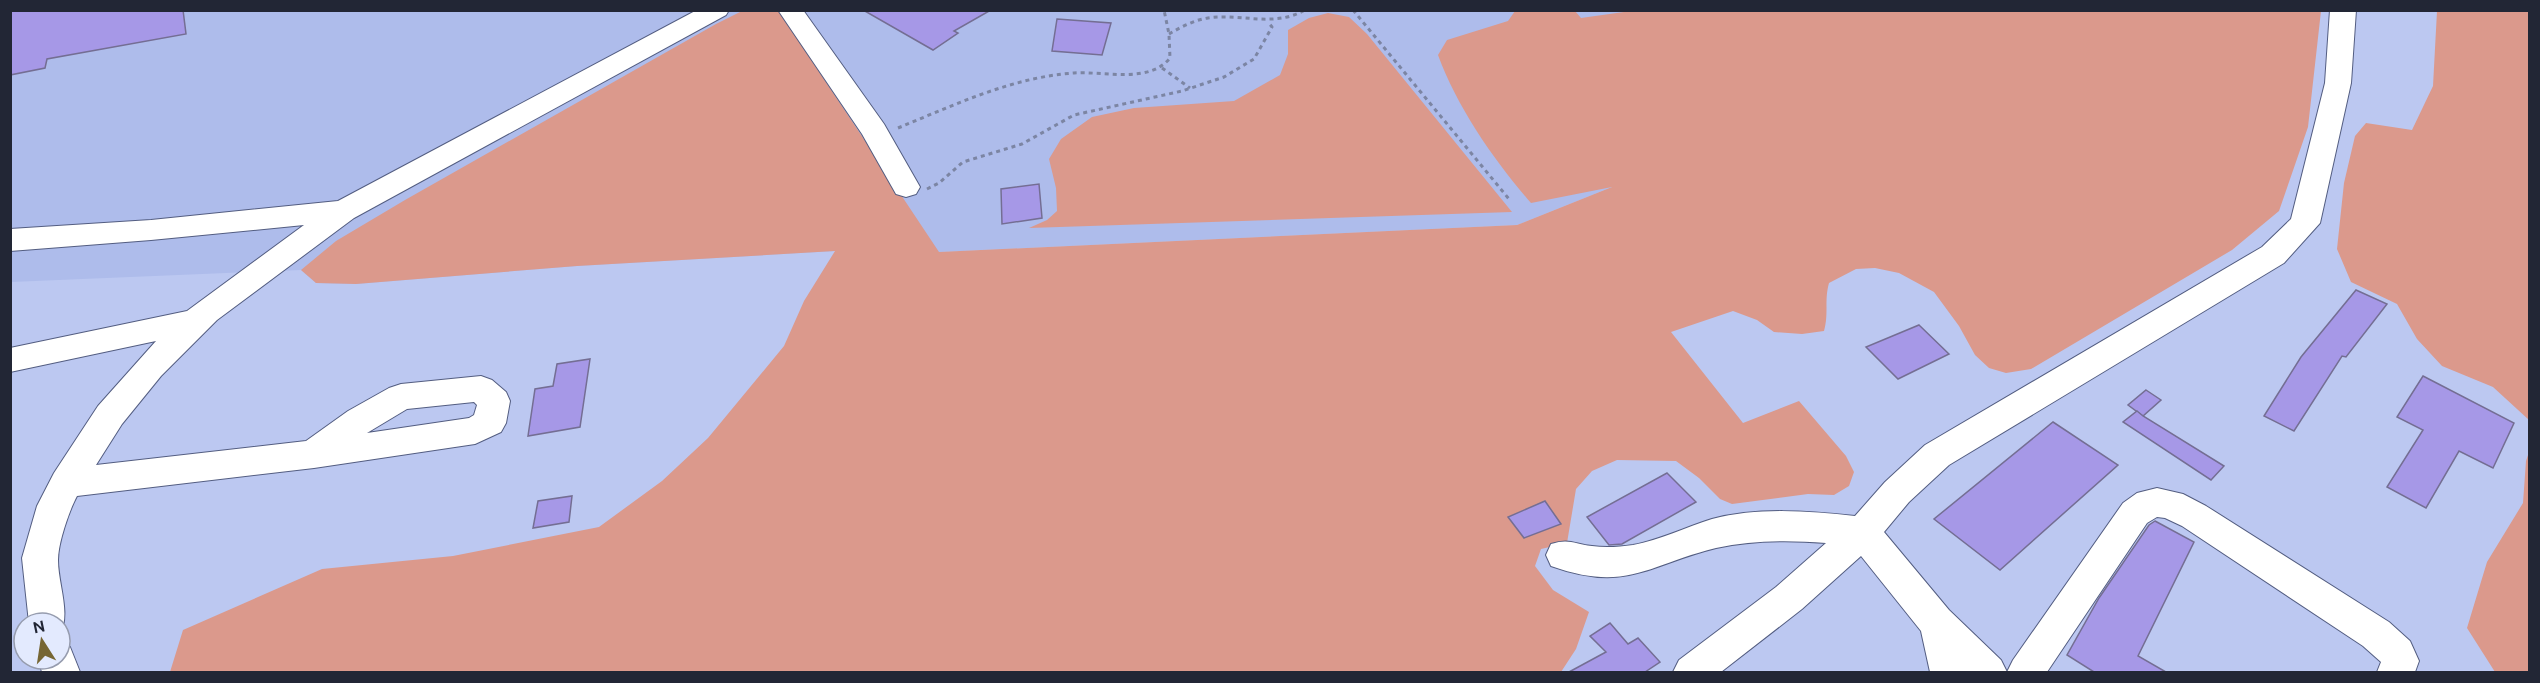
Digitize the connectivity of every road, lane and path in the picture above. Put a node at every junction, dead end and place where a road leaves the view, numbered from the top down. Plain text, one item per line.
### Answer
1 (717, 10) edge
2 (790, 10) edge
3 (1164, 10) edge
4 (1305, 10) edge
5 (1353, 10) edge
6 (2343, 10) edge
7 (1268, 22) junction
8 (1169, 34) junction
9 (1162, 68) junction
10 (1190, 87) junction
11 (874, 131) junction
12 (906, 187) joint
13 (1509, 199) dead end
14 (345, 211) junction
15 (10, 240) edge
16 (197, 321) junction
17 (10, 360) edge
18 (314, 453) dead end
19 (66, 483) junction
20 (1863, 532) junction
21 (1564, 555) dead end
22 (46, 611) edge
23 (1936, 622) junction
24 (1692, 672) edge
25 (1949, 672) edge
26 (1988, 672) edge
27 (2026, 672) edge
28 (2396, 672) edge

1 - 14 lane
2 - 11 lane
3 - 8 path
4 - 7 path
5 - 13 path
6 - 20 lane
7 - 8 path
7 - 10 path
8 - 9 path
9 - 10 path
9 - 11 path
10 - 12 path
11 - 12 lane
14 - 15 lane
14 - 16 lane
16 - 17 lane
16 - 19 lane
18 - 19 lane
19 - 22 lane
20 - 21 lane
20 - 23 lane
20 - 24 lane
23 - 25 lane
23 - 26 lane
27 - 28 lane

